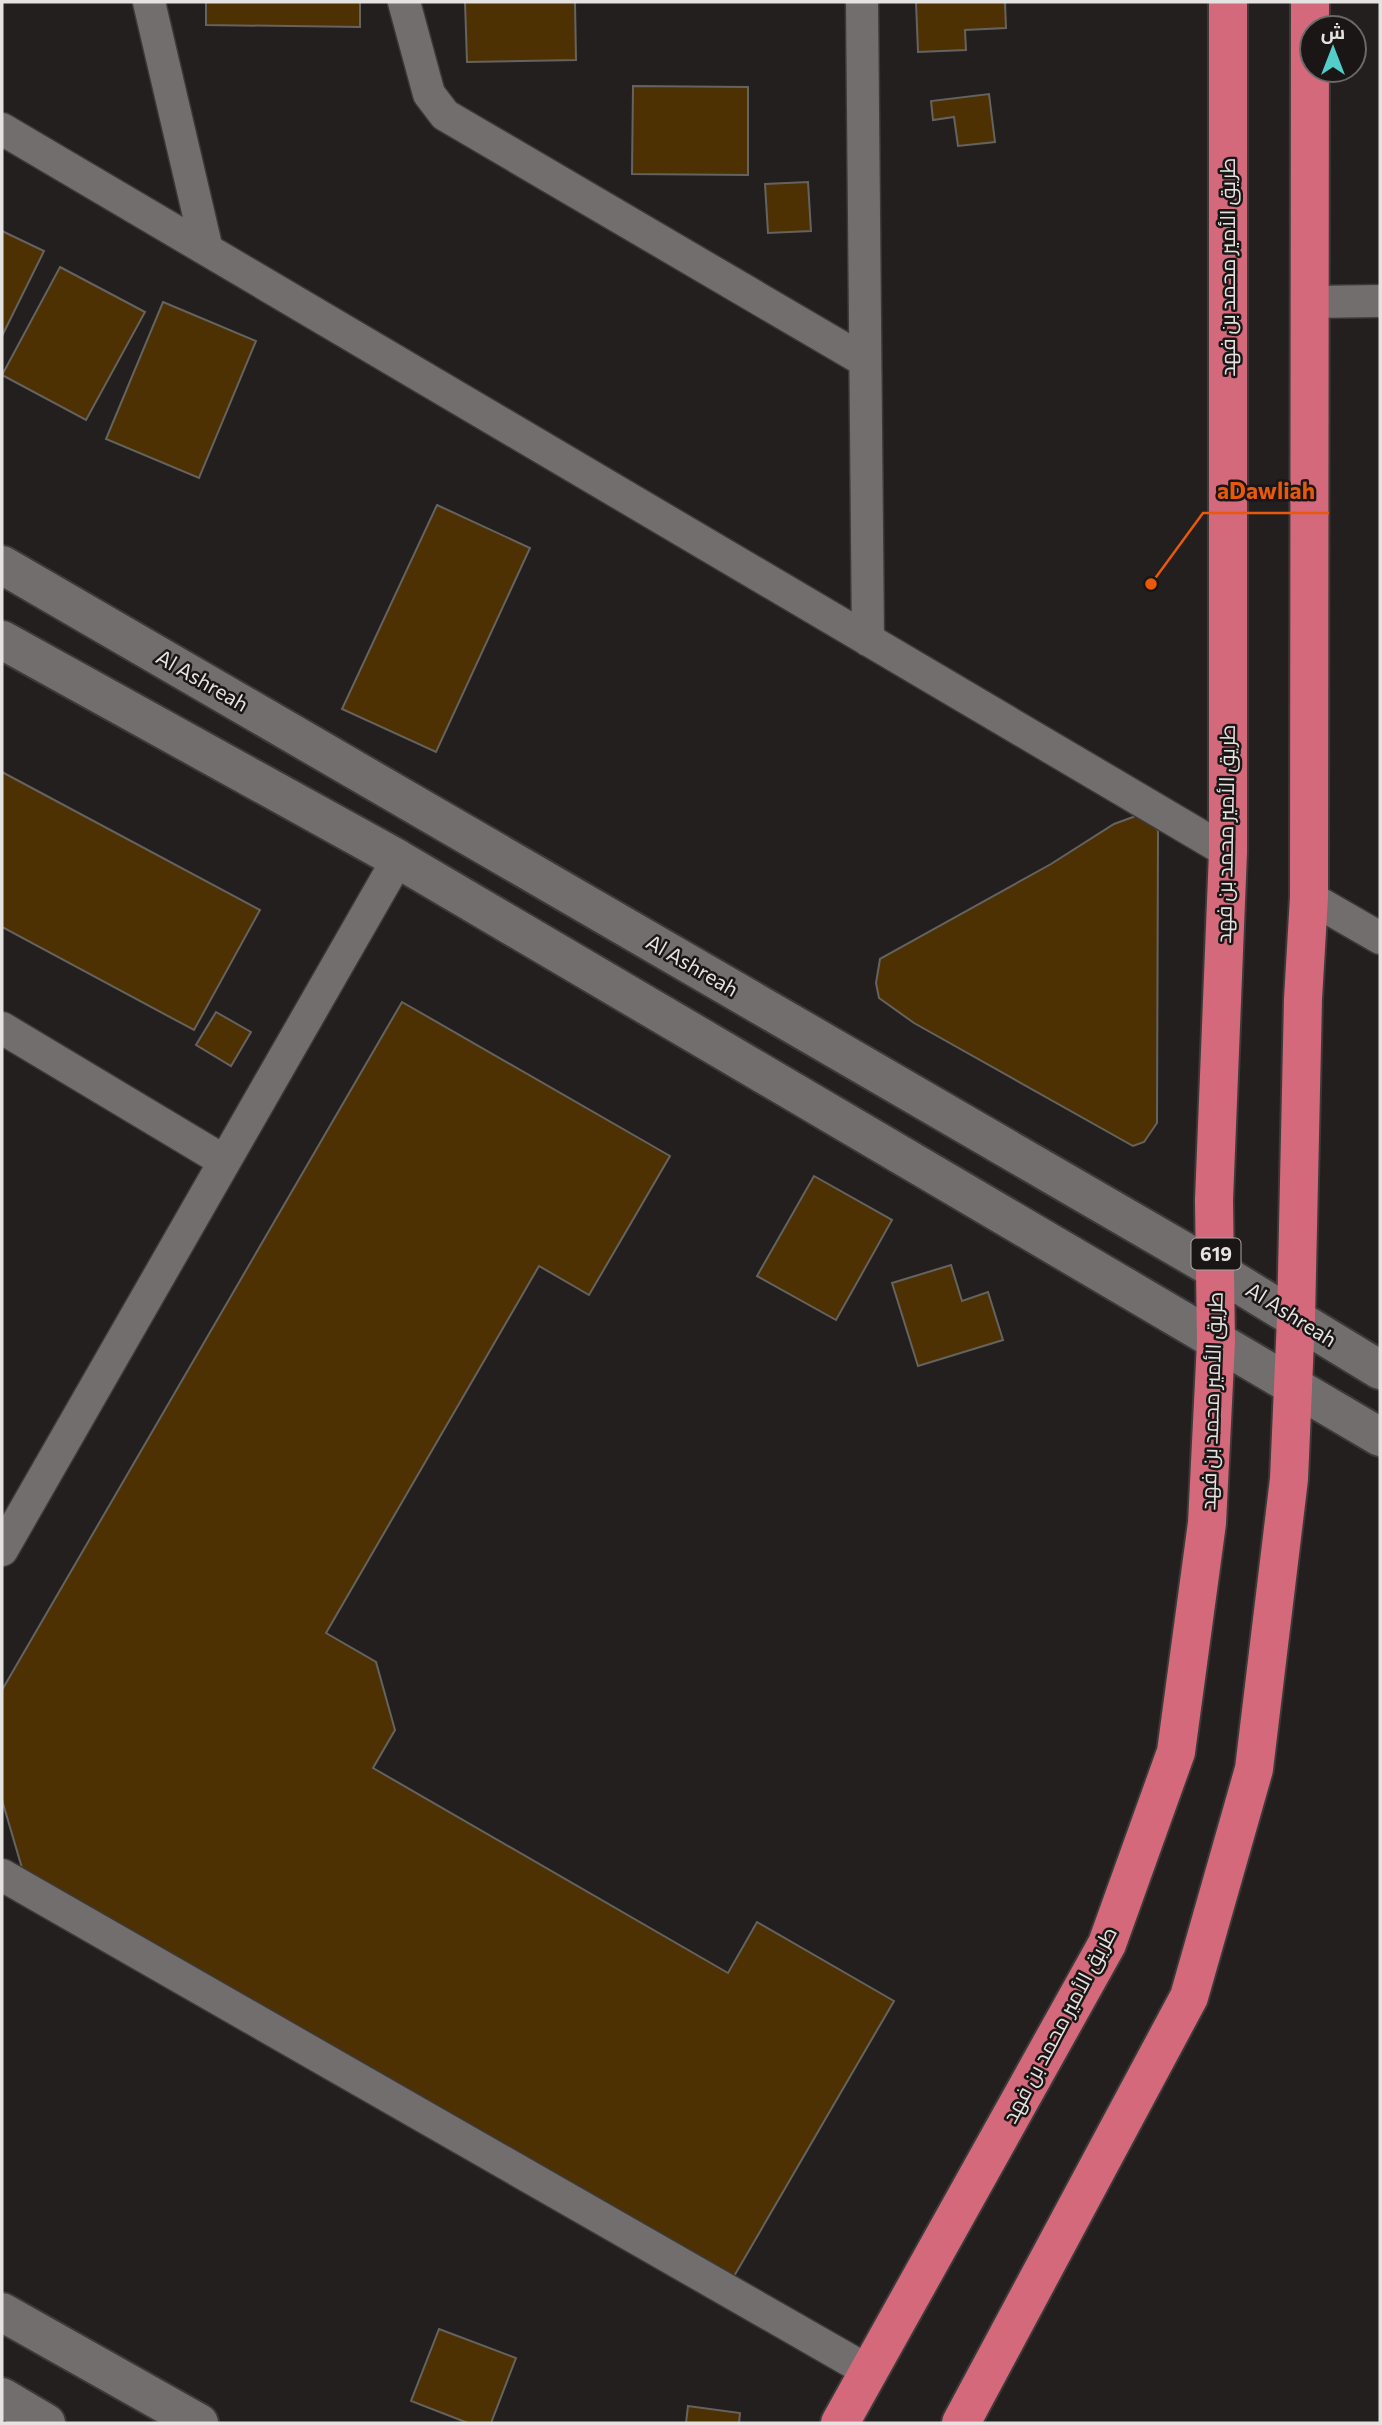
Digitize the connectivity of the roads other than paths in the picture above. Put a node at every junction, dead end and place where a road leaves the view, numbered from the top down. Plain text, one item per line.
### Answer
1 (149, 2) edge
2 (404, 2) edge
3 (862, 2) edge
4 (1228, 2) edge
5 (1310, 2) edge
6 (2, 129) edge
7 (207, 250) junction
8 (1380, 301) edge
9 (1310, 302) junction
10 (865, 361) junction
11 (2, 565) edge
12 (2, 640) edge
13 (868, 640) junction
14 (1228, 852) junction
15 (398, 859) junction
16 (1308, 897) junction
17 (1380, 938) edge
18 (2, 1028) edge
19 (224, 1161) junction
20 (1216, 1270) junction
21 (1296, 1318) junction
22 (1216, 1342) junction
23 (1380, 1370) edge
24 (1294, 1388) junction
25 (1380, 1437) edge
26 (2, 1550) edge
27 (2, 1875) edge
28 (2, 2312) edge
29 (870, 2372) junction
30 (2, 2397) edge
31 (46, 2423) edge
32 (200, 2423) edge
33 (840, 2423) edge
34 (961, 2423) edge

1 - 7 street
2 - 10 street
3 - 10 street
4 - 14 highway, طريق الأمير محمد بن فهد / 619
5 - 9 highway
6 - 7 street
7 - 13 street
8 - 9 street
9 - 16 highway
10 - 13 street
11 - 20 street, Al Ashreah
12 - 15 street
13 - 14 street
14 - 20 highway, طريق الأمير محمد بن فهد / 619
15 - 19 street
15 - 22 street
16 - 17 street
16 - 21 highway
18 - 19 street
19 - 26 street
20 - 21 street, Al Ashreah
20 - 22 highway, طريق الأمير محمد بن فهد / 619
21 - 23 street, Al Ashreah
21 - 24 highway
22 - 24 street
22 - 29 highway, طريق الأمير محمد بن فهد / 619
24 - 25 street
24 - 34 highway
27 - 29 street
28 - 32 street
29 - 33 highway, طريق الأمير محمد بن فهد / 619
30 - 31 street

